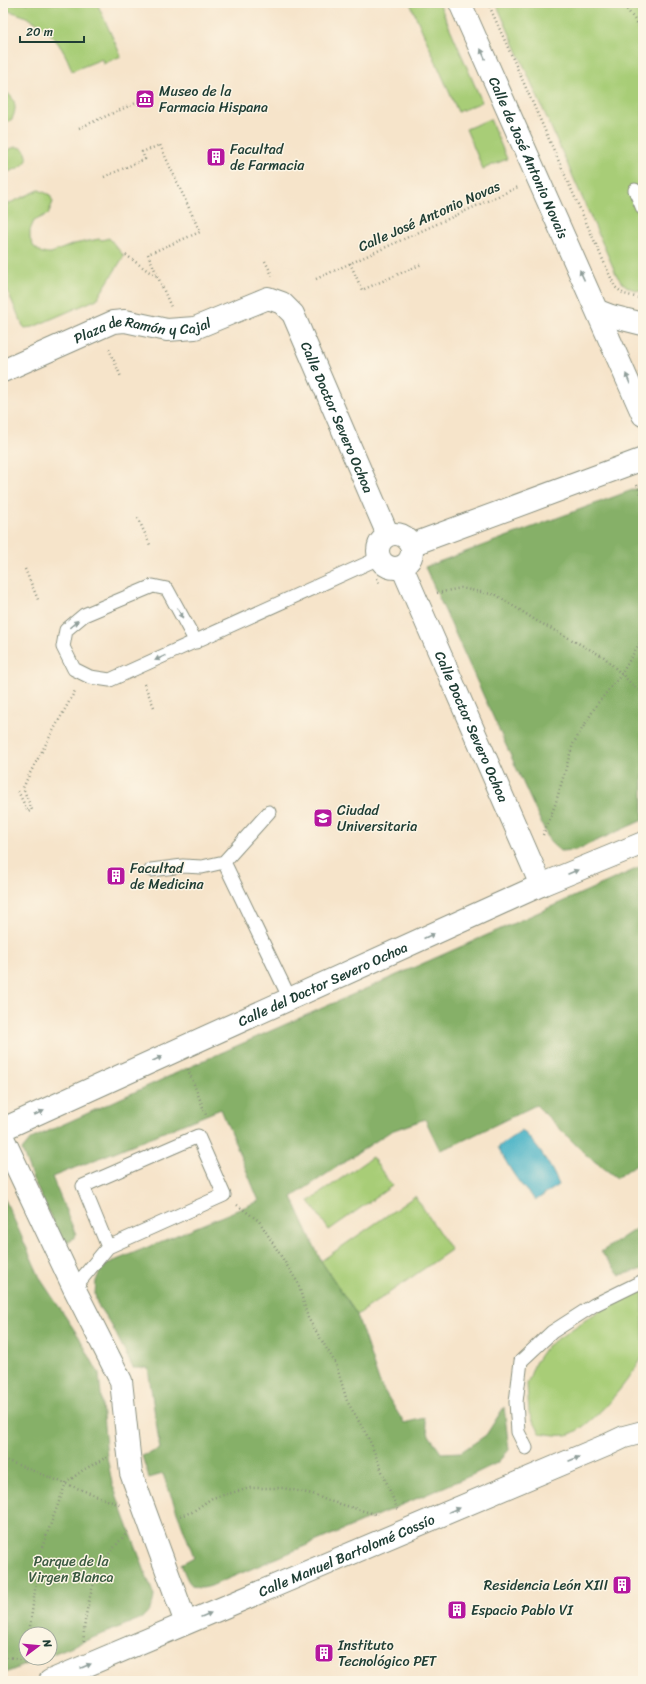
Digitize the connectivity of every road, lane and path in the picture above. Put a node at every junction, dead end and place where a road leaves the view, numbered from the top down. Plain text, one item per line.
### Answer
1 (460, 3) edge
2 (488, 3) edge
3 (622, 3) edge
4 (643, 37) edge
5 (136, 103) dead end
6 (79, 128) dead end
7 (104, 176) dead end
8 (538, 178) junction
9 (635, 190) dead end
10 (643, 209) edge
11 (126, 255) dead end
12 (265, 261) dead end
13 (350, 263) junction
14 (422, 264) dead end
15 (157, 276) junction
16 (273, 278) dead end
17 (316, 279) dead end
18 (643, 299) edge
19 (282, 303) joint
20 (171, 308) dead end
21 (598, 311) junction
22 (643, 324) edge
23 (109, 350) dead end
24 (3, 371) edge
25 (121, 377) dead end
26 (643, 415) edge
27 (643, 460) edge
28 (637, 483) dead end
29 (643, 499) edge
30 (138, 518) dead end
31 (388, 535) junction
32 (150, 545) dead end
33 (411, 545) junction
34 (378, 567) junction
35 (402, 567) junction
36 (25, 569) dead end
37 (380, 585) dead end
38 (430, 595) dead end
39 (39, 602) dead end
40 (643, 637) edge
41 (196, 642) junction
42 (621, 675) junction
43 (144, 684) dead end
44 (77, 688) dead end
45 (643, 695) edge
46 (154, 707) dead end
47 (18, 791) dead end
48 (269, 812) dead end
49 (541, 839) dead end
50 (643, 843) edge
51 (224, 862) junction
52 (151, 870) dead end
53 (541, 885) junction
54 (290, 999) junction
55 (186, 1064) dead end
56 (206, 1115) dead end
57 (3, 1129) edge
58 (3, 1138) edge
59 (224, 1195) junction
60 (108, 1247) junction
61 (643, 1280) edge
62 (74, 1288) junction
63 (643, 1432) edge
64 (526, 1448) dead end
65 (107, 1457) dead end
66 (3, 1459) edge
67 (66, 1483) junction
68 (121, 1506) dead end
69 (398, 1513) dead end
70 (378, 1515) dead end
71 (180, 1516) dead end
72 (130, 1530) dead end
73 (186, 1623) junction
74 (29, 1626) edge
75 (84, 1641) dead end
76 (3, 1656) edge
77 (18, 1659) edge
78 (50, 1681) edge

8 -> 1 street, Calle de José Antonio Novais
2 - 18 path
3 - 4 path
5 - 6 path
7 - 15 path
8 - 13 path, Calle José Antonio Novas
21 -> 8 street, Calle de José Antonio Novais
9 - 10 lane
11 - 15 path
12 - 16 path
13 - 14 path
13 - 17 path, Calle José Antonio Novas
15 - 20 path
19 - 24 street, Plaza de Ramón y Cajal
19 - 31 street, Calle Doctor Severo Ochoa
21 - 22 street
26 -> 21 street, Calle de José Antonio Novais
23 - 25 path
27 - 33 street
28 - 29 path
30 - 32 path
31 - 33 street
31 - 34 street
33 - 35 street
34 - 35 street
34 - 37 path
34 - 41 lane
35 - 53 street, Calle Doctor Severo Ochoa
36 - 39 path
38 - 42 path
40 - 42 path
41 -> 41 lane
42 - 45 path
42 - 49 path
43 - 46 path
44 - 47 path
48 - 51 lane
53 -> 50 street, Calle del Doctor Severo Ochoa
51 - 52 lane
51 - 54 lane
54 -> 53 street, Calle del Doctor Severo Ochoa
57 -> 54 street, Calle del Doctor Severo Ochoa
55 - 56 path
58 - 62 street
59 - 60 lane
59 - 60 lane
59 - 69 path
60 - 62 lane
61 - 64 lane
62 - 73 street
73 -> 63 street, Calle Manuel Bartolomé Cossío
65 - 67 path
66 - 67 path
67 - 68 path
67 - 74 path
70 - 71 path
72 - 75 path
78 -> 73 street, Calle Manuel Bartolomé Cossío
76 - 77 path

